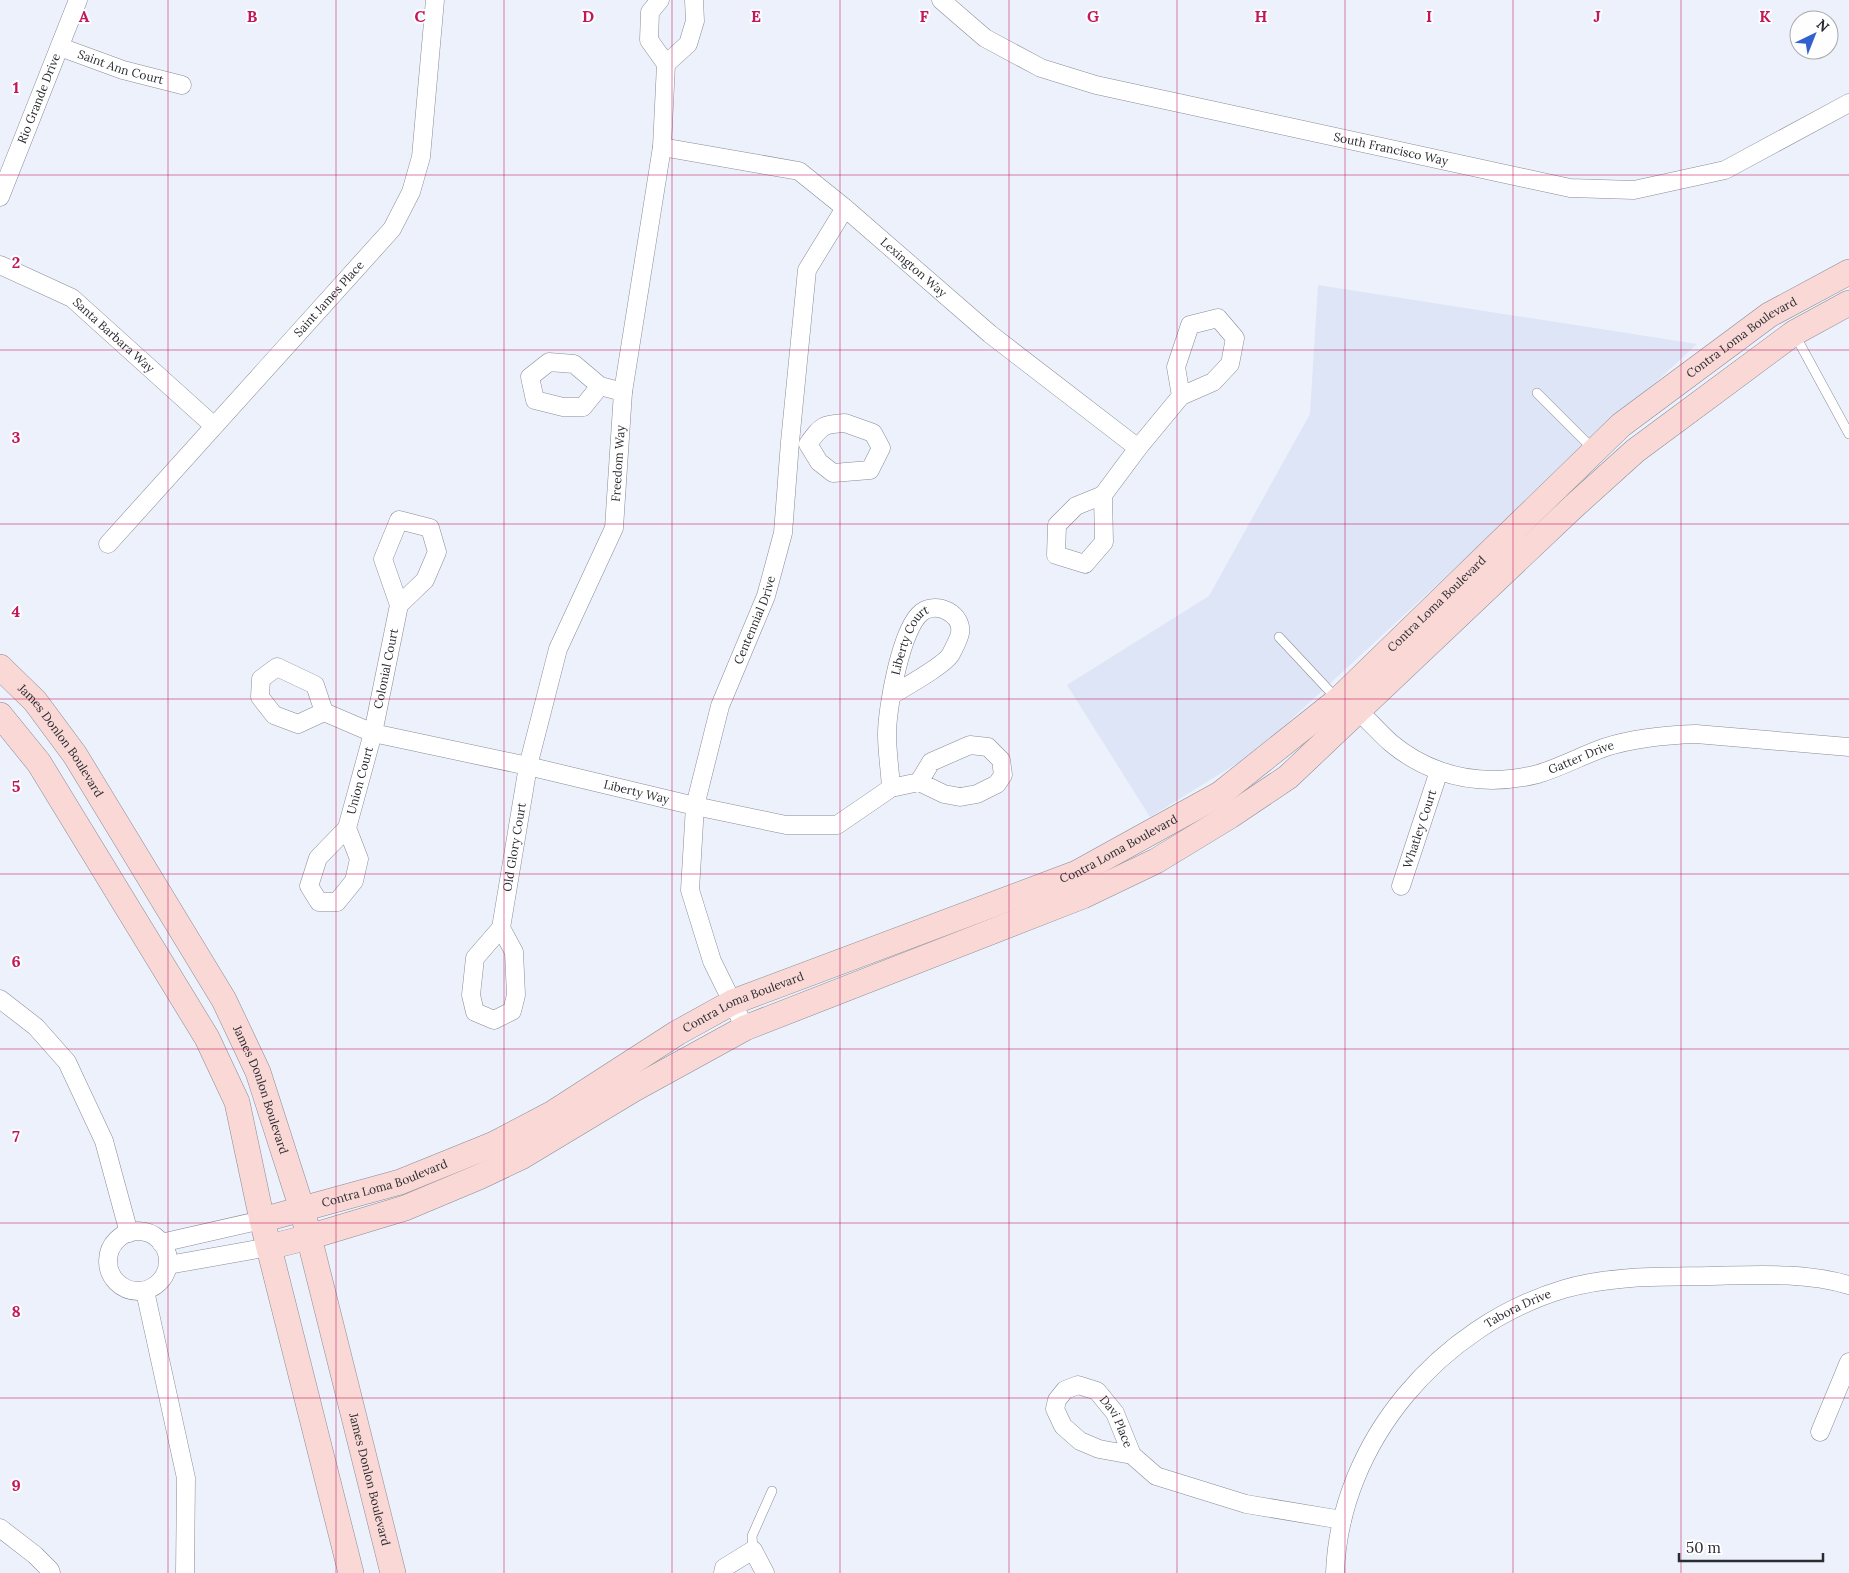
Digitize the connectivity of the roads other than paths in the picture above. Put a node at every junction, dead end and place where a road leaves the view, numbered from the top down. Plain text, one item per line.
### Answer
1 (78, 0) edge
2 (435, 0) edge
3 (660, 0) edge
4 (694, 0) edge
5 (942, 0) edge
6 (60, 47) junction
7 (666, 64) junction
8 (182, 85) dead end
9 (1849, 103) edge
10 (662, 147) junction
11 (0, 197) edge
12 (845, 208) junction
13 (0, 265) edge
14 (1849, 272) edge
15 (1849, 303) edge
16 (1794, 333) junction
17 (600, 386) dead end
18 (623, 392) junction
19 (1537, 393) dead end
20 (1181, 396) dead end
21 (214, 426) junction
22 (1849, 434) edge
23 (790, 442) junction
24 (808, 444) dead end
25 (1138, 448) junction
26 (1595, 451) junction
27 (1103, 495) dead end
28 (108, 544) dead end
29 (399, 605) dead end
30 (1279, 637) dead end
31 (0, 667) edge
32 (892, 695) junction
33 (1349, 705) junction
34 (324, 712) dead end
35 (0, 715) edge
36 (373, 733) junction
37 (1849, 747) edge
38 (528, 766) junction
39 (1439, 771) junction
40 (919, 782) dead end
41 (891, 788) junction
42 (694, 806) junction
43 (347, 828) dead end
44 (1400, 886) dead end
45 (501, 928) junction
46 (0, 999) edge
47 (733, 1002) junction
48 (745, 1028) junction
49 (302, 1209) junction
50 (262, 1220) junction
51 (129, 1233) junction
52 (310, 1237) junction
53 (161, 1243) junction
54 (269, 1247) junction
55 (168, 1265) junction
56 (1849, 1285) edge
57 (145, 1291) junction
58 (1849, 1362) edge
59 (1820, 1432) dead end
60 (1132, 1455) junction
61 (772, 1491) dead end
62 (1342, 1520) junction
63 (0, 1528) edge
64 (753, 1550) junction
65 (51, 1573) edge
66 (185, 1573) edge
67 (351, 1573) edge
68 (393, 1573) edge
69 (722, 1573) edge
70 (765, 1573) edge
71 (1336, 1573) edge

1 - 6 street, Rio Grande Drive
2 - 21 street, Saint James Place
3 - 7 street
4 - 7 street
5 - 9 street, South Francisco Way
6 - 8 street, Saint Ann Court
6 - 11 street, Rio Grande Drive
7 - 10 street, Freedom Way
10 - 12 street, Lexington Way
10 - 18 street, Freedom Way
12 - 23 street, Centennial Drive
12 - 25 street, Lexington Way
13 - 21 street, Santa Barbara Way
14 - 26 main road, Contra Loma Boulevard
15 - 16 main road, Contra Loma Boulevard
16 - 22 lane
16 - 33 main road, Contra Loma Boulevard
17 - 18 street
18 - 38 street, Freedom Way
19 - 26 lane
20 - 25 street
21 - 28 street, Saint James Place
23 - 24 street
23 - 42 street, Centennial Drive
25 - 27 street
26 - 33 main road, Contra Loma Boulevard
29 - 36 street, Colonial Court
30 - 33 lane
31 - 49 main road, James Donlon Boulevard
32 - 32 street, Liberty Court
32 - 41 street, Liberty Court
33 - 39 street, Gatter Drive
33 - 47 main road, Contra Loma Boulevard
33 - 48 main road, Contra Loma Boulevard
34 - 36 street, Liberty Way
35 - 50 main road, James Donlon Boulevard
36 - 38 street, Liberty Way
36 - 43 street, Union Court
37 - 39 street, Gatter Drive
38 - 42 street, Liberty Way
38 - 45 street, Old Glory Court
39 - 44 street, Whatley Court
40 - 41 street
41 - 42 street, Liberty Way
42 - 47 street, Centennial Drive
45 - 45 street
46 - 51 street
47 - 48 street, Centennial Drive
47 - 49 main road, Contra Loma Boulevard
48 - 52 main road, Contra Loma Boulevard
49 - 50 main road, Contra Loma Boulevard
49 - 52 main road, James Donlon Boulevard
50 - 53 street
50 - 54 main road, James Donlon Boulevard
51 - 53 street
51 - 57 street
52 - 54 main road, Contra Loma Boulevard
52 - 68 main road, James Donlon Boulevard
53 - 55 street
54 - 55 street
54 - 67 main road, James Donlon Boulevard
55 - 57 street
56 - 62 street, Tabora Drive
57 - 66 street
58 - 59 street
60 - 60 street, Davi Place
60 - 62 street, Davi Place
61 - 64 lane
62 - 71 street, Tabora Drive
63 - 65 street
64 - 69 street
64 - 70 street

